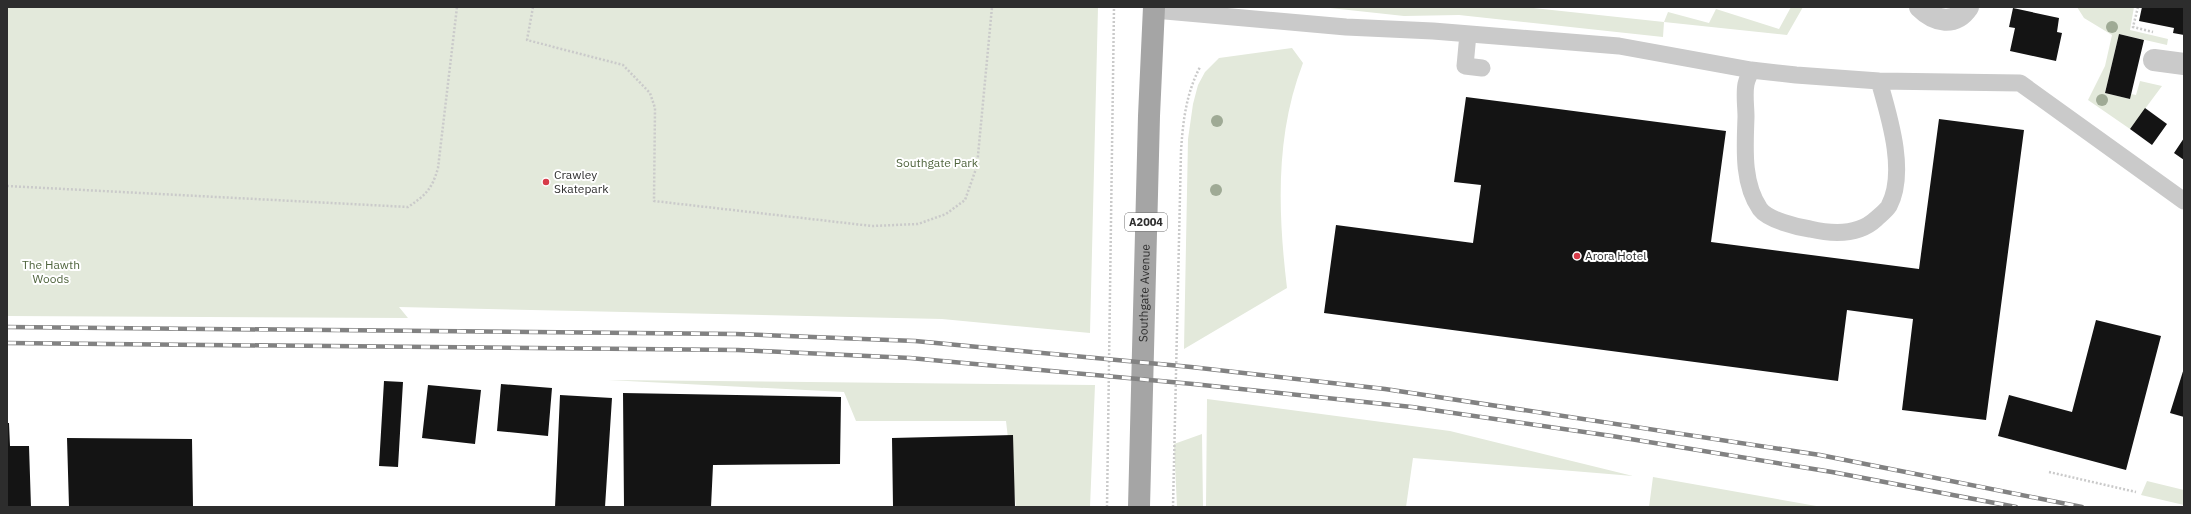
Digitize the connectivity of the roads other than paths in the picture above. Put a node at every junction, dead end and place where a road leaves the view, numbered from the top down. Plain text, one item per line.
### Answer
1 (1920, 7) edge
2 (1968, 7) edge
3 (1154, 8) edge
4 (1468, 34) junction
5 (2154, 60) dead end
6 (2184, 64) edge
7 (1482, 68) dead end
8 (1752, 70) junction
9 (1879, 81) junction
10 (2184, 201) edge
11 (1139, 507) edge

1 - 2 street
3 - 4 lane
3 - 11 main road, Southgate Avenue / A2004
4 - 7 lane
4 - 8 lane
5 - 6 street
8 - 9 lane
8 - 9 lane
9 - 10 lane

